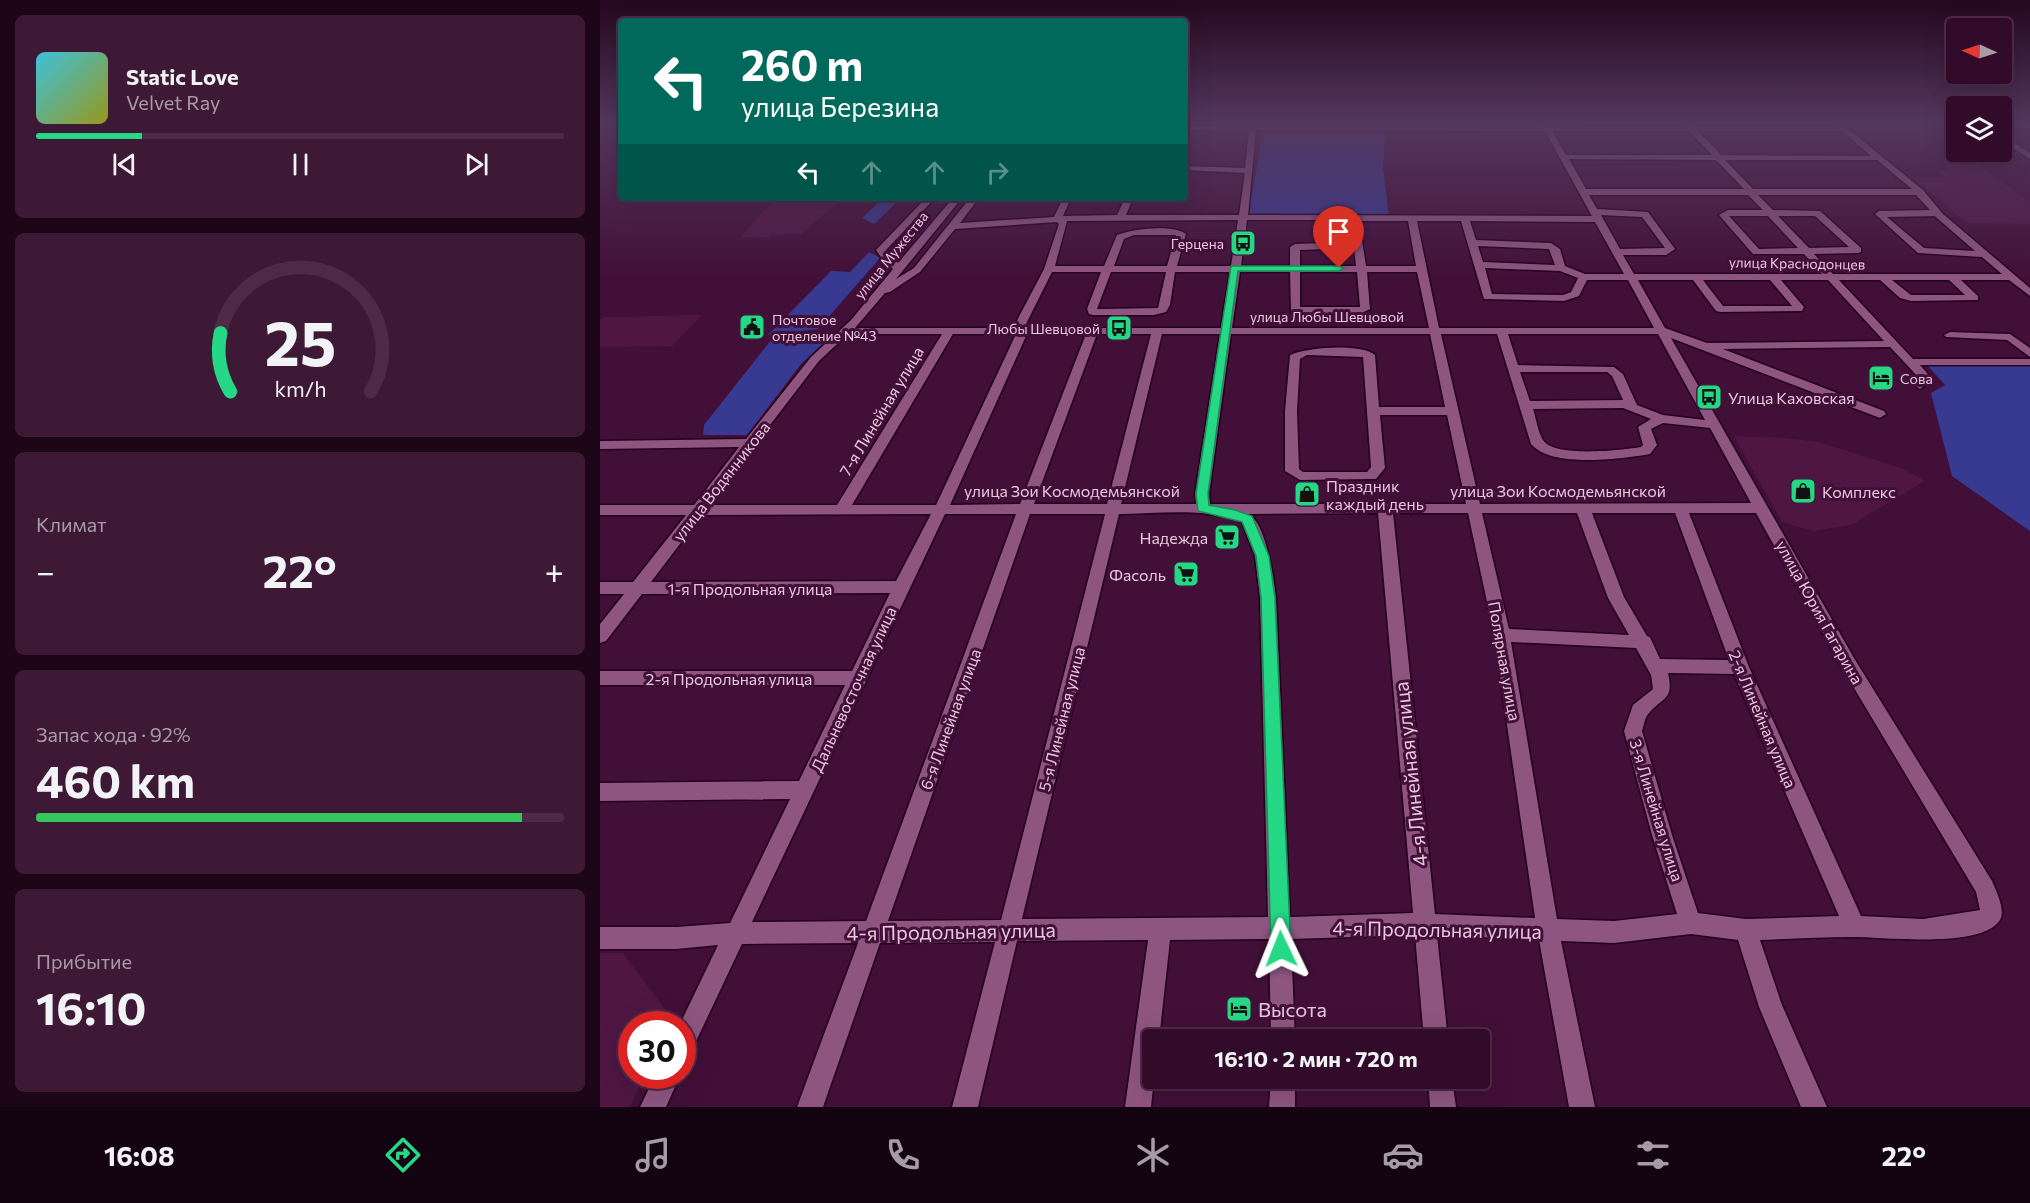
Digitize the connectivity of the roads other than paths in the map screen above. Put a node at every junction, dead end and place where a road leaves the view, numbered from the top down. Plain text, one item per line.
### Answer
1 (1248, 176) edge
2 (1575, 176) edge
3 (1736, 176) edge
4 (1900, 176) edge
5 (1584, 192) junction
6 (1920, 192) junction
7 (1752, 193) junction
8 (928, 201) edge
9 (955, 201) edge
10 (973, 201) edge
11 (1066, 201) edge
12 (1128, 201) edge
13 (1771, 213) junction
14 (1937, 213) junction
15 (1597, 215) junction
16 (1241, 217) junction
17 (1354, 217) junction
18 (1120, 218) junction
19 (1412, 218) junction
20 (1465, 219) junction
21 (1063, 221) junction
22 (952, 226) junction
23 (1474, 243) junction
24 (1359, 245) junction
25 (1618, 252) junction
26 (1807, 252) junction
27 (1983, 254) junction
28 (1479, 265) junction
29 (899, 268) junction
30 (1234, 268) junction
31 (1362, 268) junction
32 (1561, 268) junction
33 (1049, 269) junction
34 (1108, 269) junction
35 (1171, 269) junction
36 (1294, 269) junction
37 (1421, 269) junction
38 (1632, 276) junction
39 (1695, 276) junction
40 (1772, 276) junction
41 (1829, 276) junction
42 (1584, 277) junction
43 (1883, 277) junction
44 (1952, 278) junction
45 (2011, 278) junction
46 (2030, 293) edge
47 (878, 295) junction
48 (846, 331) junction
49 (949, 331) junction
50 (1093, 331) junction
51 (1157, 331) junction
52 (1226, 331) junction
53 (1436, 331) junction
54 (1501, 331) junction
55 (1663, 331) junction
56 (1020, 332) junction
57 (1950, 335) dead end
58 (1893, 344) junction
59 (1703, 346) junction
60 (2030, 354) edge
61 (1913, 362) junction
62 (2030, 362) edge
63 (1514, 368) junction
64 (1920, 385) dead end
65 (1527, 405) junction
66 (1631, 405) junction
67 (1374, 411) junction
68 (1454, 411) junction
69 (1880, 414) dead end
70 (1661, 418) junction
71 (1714, 425) junction
72 (750, 443) junction
73 (600, 445) edge
74 (941, 508) junction
75 (1112, 508) junction
76 (1203, 508) junction
77 (1384, 508) junction
78 (1680, 508) junction
79 (1761, 508) junction
80 (842, 509) junction
81 (1025, 509) junction
82 (1475, 509) junction
83 (1583, 509) junction
84 (600, 510) edge
85 (698, 511) junction
86 (901, 587) junction
87 (600, 588) edge
88 (637, 589) junction
89 (1502, 635) junction
90 (600, 636) edge
91 (1644, 642) junction
92 (1657, 666) junction
93 (1740, 667) junction
94 (600, 678) edge
95 (858, 678) junction
96 (806, 790) junction
97 (600, 792) edge
98 (1985, 888) joint
99 (1692, 923) junction
100 (1425, 924) junction
101 (1855, 926) junction
102 (1161, 928) junction
103 (1280, 928) junction
104 (1010, 930) junction
105 (1548, 930) junction
106 (1746, 930) junction
107 (873, 931) junction
108 (737, 933) junction
109 (600, 938) edge
110 (696, 1017) edge
111 (1283, 1029) edge
112 (1435, 1029) edge
113 (662, 1089) edge
114 (1283, 1089) edge
115 (1441, 1089) edge
116 (653, 1107) edge
117 (810, 1107) edge
118 (965, 1107) edge
119 (1138, 1107) edge
120 (1282, 1107) edge
121 (1443, 1107) edge
122 (1582, 1107) edge
123 (1814, 1107) edge

1 - 16 street
2 - 5 street, улица Юрия Гагарина
3 - 7 street
4 - 6 street
5 - 7 street
5 - 15 street, улица Юрия Гагарина
6 - 7 street
6 - 14 street
7 - 13 street
8 - 29 street
9 - 29 street, улица Мужества
10 - 22 street
11 - 21 street, Дальневосточная улица
12 - 18 street
13 - 26 street
13 - 26 street
13 - 26 street
14 - 27 street
14 - 27 street
15 - 20 street
15 - 25 street, улица Юрия Гагарина
15 - 25 street
16 - 17 street
16 - 18 street
16 - 30 street
17 - 19 street
17 - 24 street
18 - 21 street
19 - 20 street
19 - 37 street, Полярная улица
20 - 23 street
21 - 22 street
21 - 33 street, Дальневосточная улица
22 - 47 street
23 - 28 street
23 - 32 street
24 - 31 street
24 - 36 street
25 - 38 street, улица Юрия Гагарина
26 - 41 street
27 - 45 street
28 - 32 street
28 - 42 street
29 - 47 street, улица Мужества
30 - 35 street
30 - 36 street
30 - 52 street
31 - 36 street
31 - 36 street
31 - 37 street
32 - 42 street
33 - 34 street
33 - 56 street, Дальневосточная улица
34 - 35 street
34 - 35 street
34 - 35 street
37 - 53 street, Полярная улица
38 - 39 street, улица Краснодонцев
38 - 42 street, улица Краснодонцев
38 - 55 street, улица Юрия Гагарина
39 - 40 street, улица Краснодонцев
39 - 40 street
40 - 41 street, улица Краснодонцев
41 - 43 street, улица Краснодонцев
41 - 58 street
43 - 44 street, улица Краснодонцев
43 - 44 street
44 - 45 street, улица Краснодонцев
45 - 46 street
47 - 48 street, улица Мужества
48 - 49 street, улица Любы Шевцовой
48 - 72 street, улица Водянникова
49 - 56 street, улица Любы Шевцовой
49 - 80 street, 7-я Линейная улица
50 - 51 street, улица Любы Шевцовой
50 - 56 street, улица Любы Шевцовой
50 - 81 street, 6-я Линейная улица
51 - 52 street, улица Любы Шевцовой
51 - 75 street, 5-я Линейная улица
52 - 53 street, улица Любы Шевцовой
52 - 76 street
53 - 54 street, улица Любы Шевцовой
53 - 68 street, Полярная улица
54 - 55 street, улица Любы Шевцовой
54 - 63 street
55 - 59 street
55 - 71 street, улица Юрия Гагарина
56 - 74 street, Дальневосточная улица
57 - 60 street
58 - 59 street
58 - 61 street
59 - 69 street
61 - 62 street
61 - 64 street
63 - 65 street
63 - 66 street
65 - 66 street
65 - 70 street
66 - 70 street
67 - 67 street
67 - 68 street
68 - 82 street, Полярная улица
70 - 71 street
71 - 79 street, улица Юрия Гагарина
72 - 73 street
72 - 85 street, улица Водянникова
74 - 80 street, улица Зои Космодемьянской
74 - 81 street, улица Зои Космодемьянской
74 - 86 street, Дальневосточная улица
75 - 76 street, улица Зои Космодемьянской
75 - 81 street, улица Зои Космодемьянской
75 - 104 street, 5-я Линейная улица
76 - 77 street, улица Зои Космодемьянской
76 - 103 street
77 - 82 street, улица Зои Космодемьянской
77 - 100 street, 4-я Линейная улица
78 - 79 street, улица Зои Космодемьянской
78 - 83 street, улица Зои Космодемьянской
78 - 93 street, 2-я Линейная улица
79 - 98 street, улица Юрия Гагарина
80 - 85 street, улица Зои Космодемьянской
81 - 107 street, 6-я Линейная улица
82 - 83 street, улица Зои Космодемьянской
82 - 89 street, Полярная улица
83 - 91 street, 3-я Линейная улица
84 - 85 street, улица Зои Космодемьянской
85 - 88 street, улица Водянникова
86 - 88 street, 1-я Продольная улица
86 - 95 street, Дальневосточная улица
87 - 88 street, 1-я Продольная улица
88 - 90 street, улица Водянникова
89 - 91 street
89 - 105 street, Полярная улица
91 - 92 street, 3-я Линейная улица
92 - 93 street
92 - 99 street, 3-я Линейная улица
93 - 101 street, 2-я Линейная улица
94 - 95 street, 2-я Продольная улица
95 - 96 street, Дальневосточная улица
96 - 97 street
96 - 108 street, Дальневосточная улица
98 - 101 street, 4-я Продольная улица
99 - 105 street, 4-я Продольная улица
99 - 106 street, 4-я Продольная улица
100 - 103 street, 4-я Продольная улица
100 - 105 street, 4-я Продольная улица
100 - 112 street, 4-я Линейная улица
101 - 106 street, 4-я Продольная улица
102 - 103 street, 4-я Продольная улица
102 - 104 street, 4-я Продольная улица
102 - 119 street
103 - 111 street
104 - 107 street, 4-я Продольная улица
104 - 118 street, 5-я Линейная улица
105 - 122 street, Полярная улица
106 - 123 street
107 - 108 street, 4-я Продольная улица
107 - 117 street, 6-я Линейная улица
108 - 109 street, 4-я Продольная улица
108 - 110 street, Дальневосточная улица
113 - 116 street
114 - 120 street
115 - 121 street

